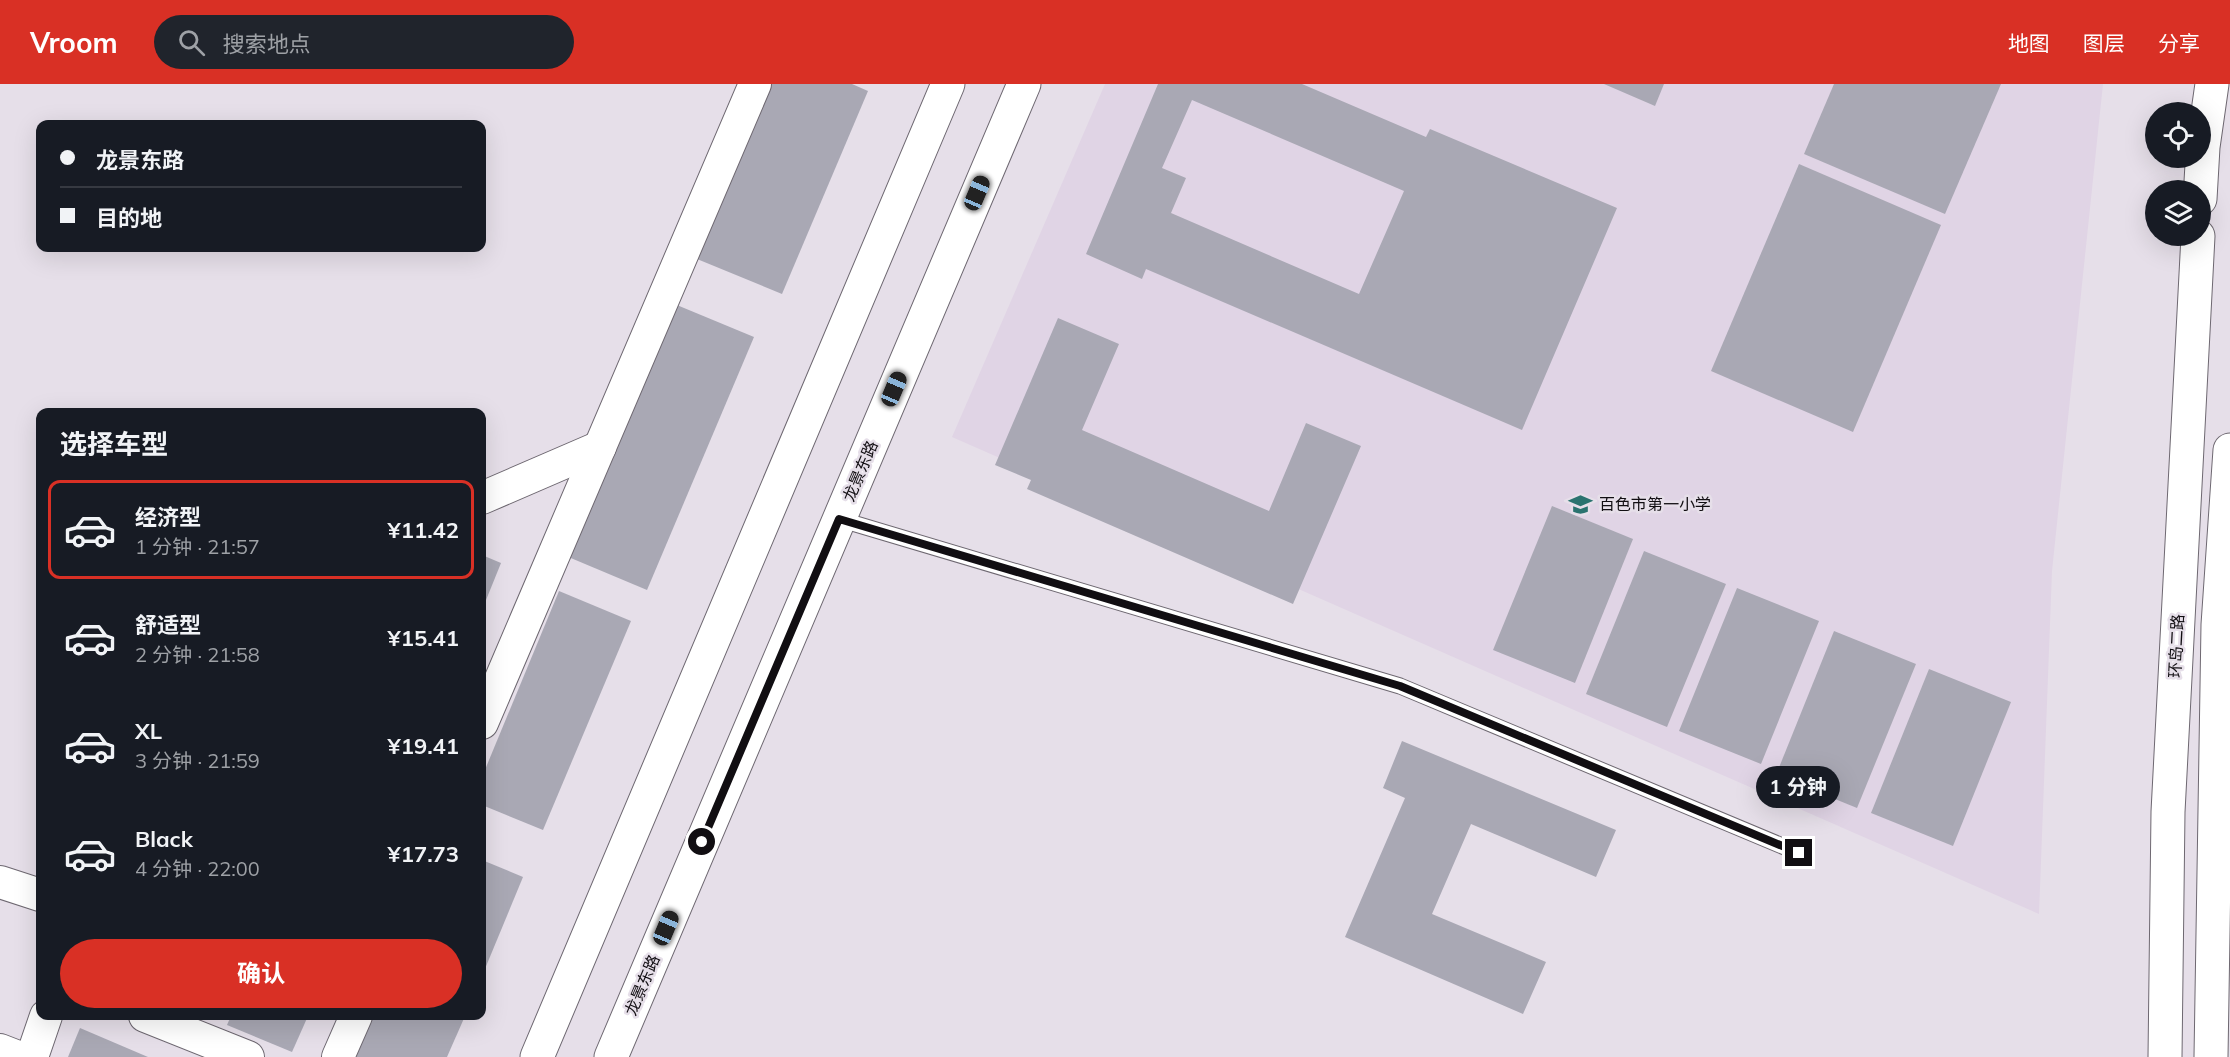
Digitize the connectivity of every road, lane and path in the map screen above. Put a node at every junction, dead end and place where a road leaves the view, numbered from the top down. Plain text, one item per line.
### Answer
1 (755, 84) edge
2 (948, 84) edge
3 (1023, 84) edge
4 (2212, 84) edge
5 (2201, 180) edge
6 (2197, 246) edge
7 (600, 447) junction
8 (2230, 450) edge
9 (486, 496) edge
10 (839, 519) junction
11 (486, 714) edge
12 (1799, 853) dead end
13 (0, 882) edge
14 (36, 894) edge
15 (45, 1020) edge
16 (155, 1020) edge
17 (354, 1020) edge
18 (0, 1050) edge
19 (18, 1057) edge
20 (32, 1057) edge
21 (248, 1057) edge
22 (338, 1057) edge
23 (537, 1057) edge
24 (611, 1057) edge
25 (2165, 1057) edge
26 (2211, 1057) edge

1 - 7 street
2 - 23 main road
3 - 10 main road, 龙景东路
4 - 5 main road
6 - 25 main road, 环岛二路
7 - 9 street
7 - 11 street
8 - 26 main road
10 - 12 lane
10 - 24 main road, 龙景东路
13 - 14 street
15 - 20 street
16 - 21 street
17 - 22 street
18 - 19 street

